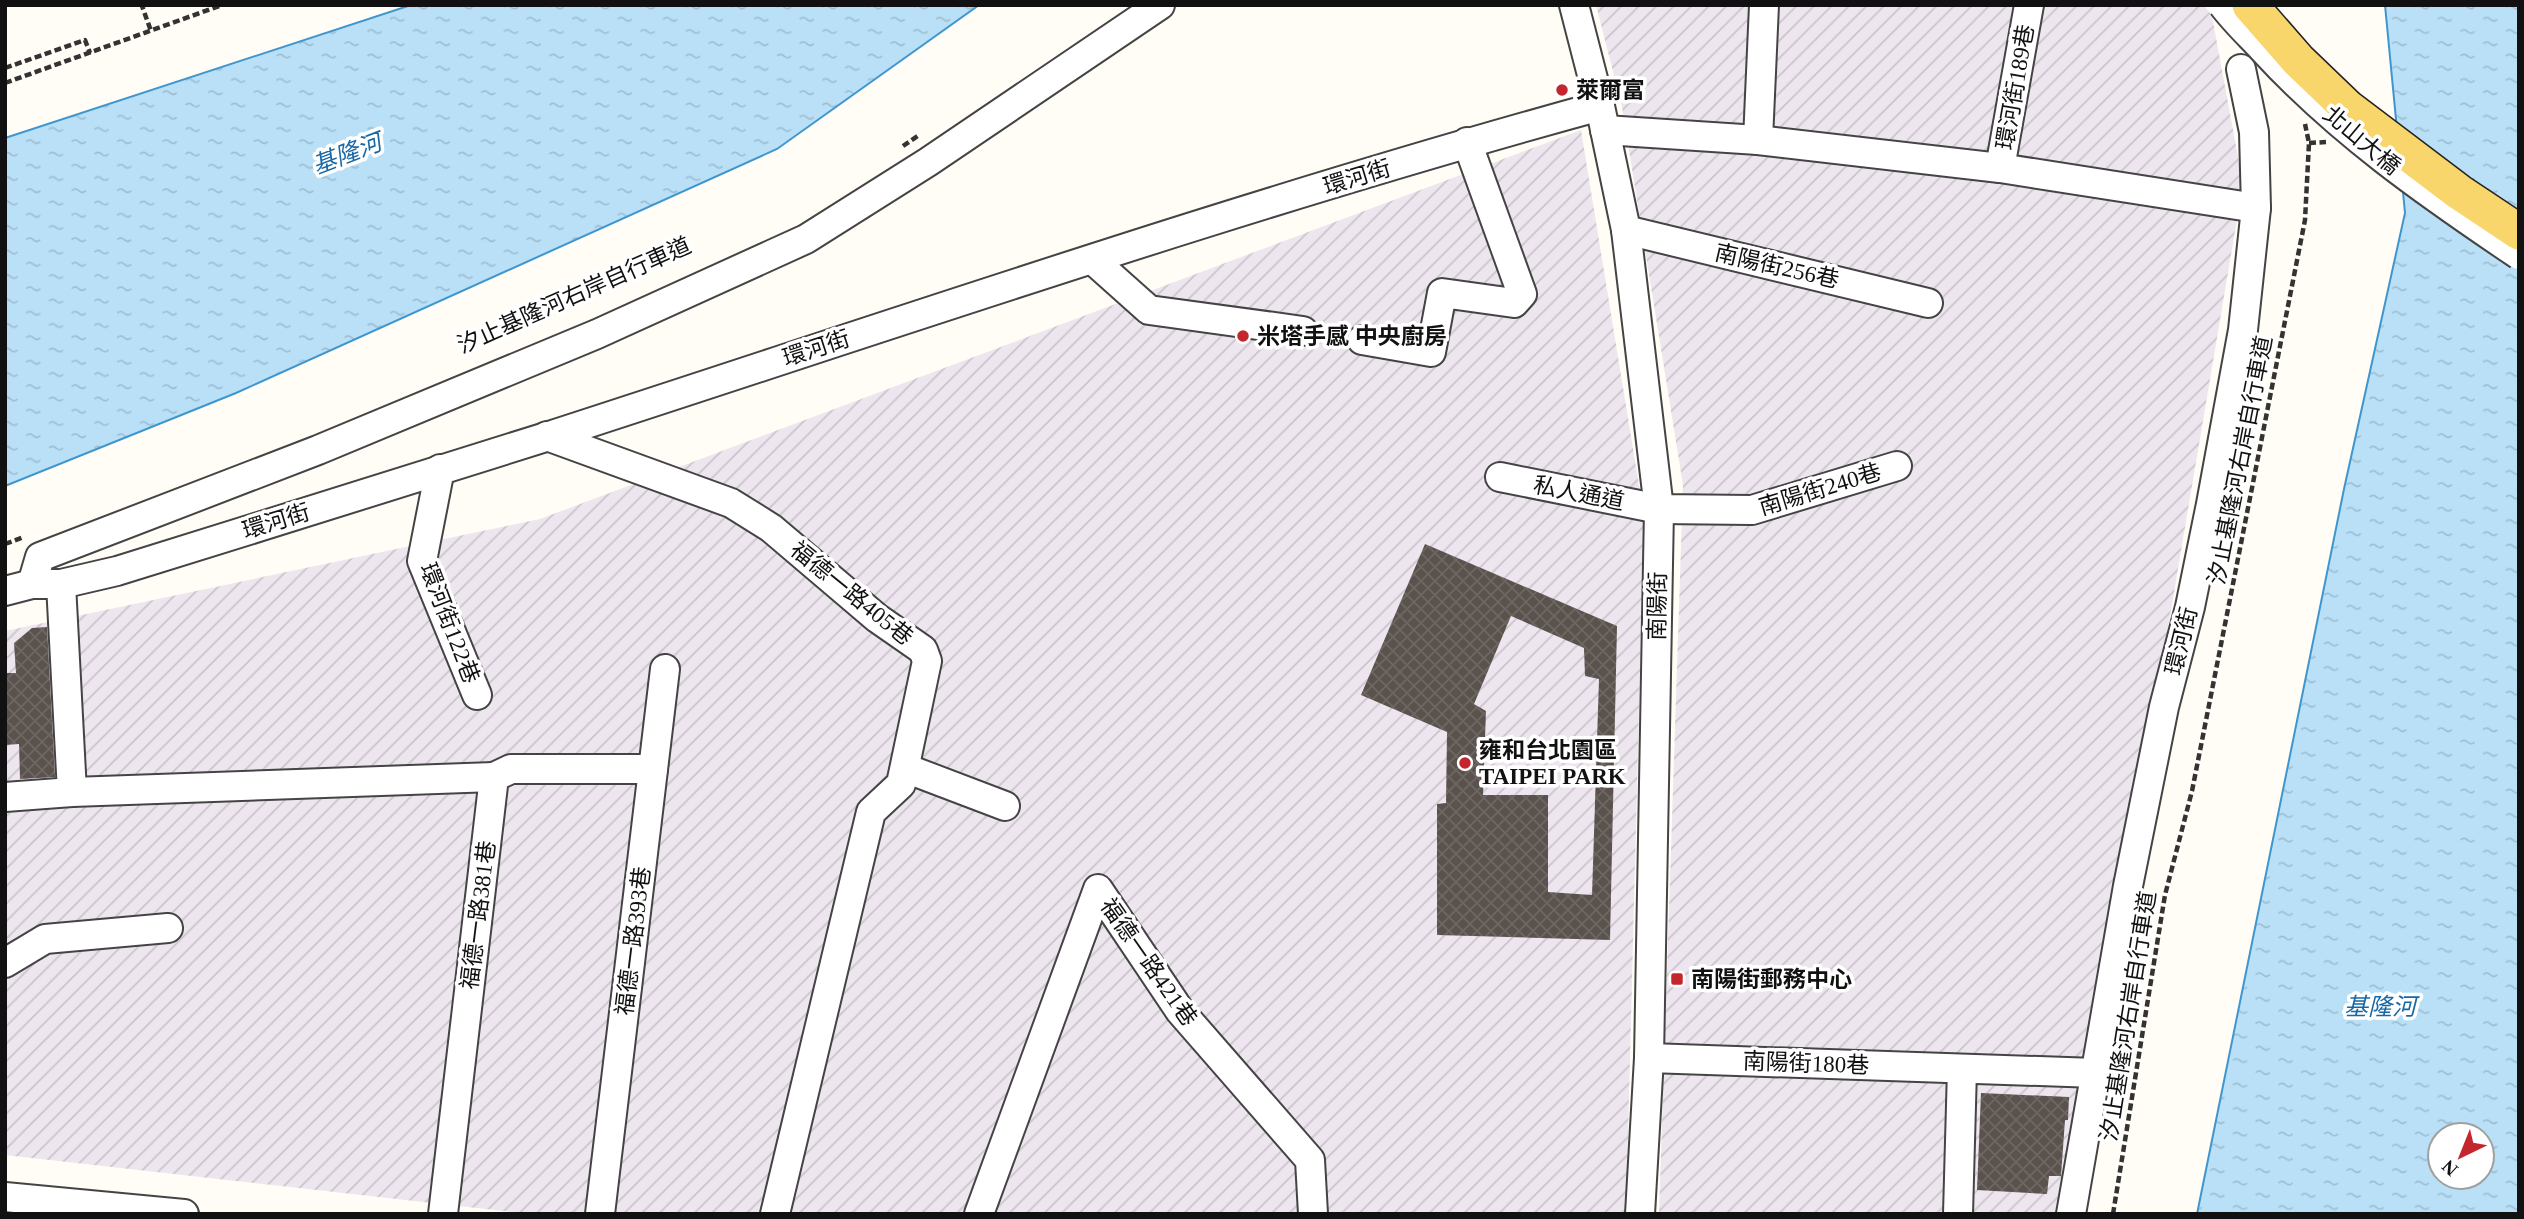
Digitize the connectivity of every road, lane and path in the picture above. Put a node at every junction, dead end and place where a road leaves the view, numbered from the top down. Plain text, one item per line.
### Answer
1 (145, 5) edge
2 (222, 5) edge
3 (1160, 5) edge
4 (1574, 5) edge
5 (1764, 5) edge
6 (2029, 5) edge
7 (2224, 5) edge
8 (2250, 5) edge
9 (151, 32) junction
10 (90, 53) junction
11 (5, 68) edge
12 (2241, 69) dead end
13 (5, 83) edge
14 (1603, 118) junction
15 (2304, 119) dead end
16 (921, 134) dead end
17 (1759, 141) junction
18 (1468, 142) junction
19 (898, 149) dead end
20 (2000, 168) junction
21 (2256, 208) junction
22 (1626, 230) junction
23 (2519, 232) edge
24 (2519, 255) edge
25 (1093, 260) junction
26 (1928, 303) dead end
27 (1303, 331) dead end
28 (1362, 340) dead end
29 (547, 436) junction
30 (1897, 466) dead end
31 (440, 469) junction
32 (1500, 477) dead end
33 (1659, 509) junction
34 (27, 536) dead end
35 (5, 544) edge
36 (32, 584) junction
37 (61, 584) junction
38 (5, 591) edge
39 (665, 669) dead end
40 (477, 695) dead end
41 (905, 768) junction
42 (653, 769) junction
43 (494, 777) junction
44 (72, 792) junction
45 (5, 797) edge
46 (1005, 806) dead end
47 (168, 928) dead end
48 (5, 962) edge
49 (1649, 1058) junction
50 (1962, 1069) junction
51 (2096, 1073) junction
52 (5, 1197) edge
53 (184, 1214) edge
54 (443, 1214) edge
55 (600, 1214) edge
56 (775, 1214) edge
57 (979, 1214) edge
58 (1312, 1214) edge
59 (1640, 1214) edge
60 (1958, 1214) edge
61 (2071, 1214) edge
62 (2113, 1214) edge

1 - 9 path
2 - 9 path
3 - 36 street
4 - 14 street, 南陽街
5 - 17 street
6 - 20 street, 環河街189巷
7 - 24 street, 北山大橋, bridge
8 - 23 main road, 北山大橋, bridge
9 - 10 path
10 - 11 path
10 - 13 path
12 - 21 street, 環河街
14 - 17 street, 環河街
14 - 18 street, 環河街
14 - 22 street, 南陽街
15 - 62 path, 汐止基隆河右岸自行車道
16 - 19 path
17 - 20 street, 環河街
18 - 25 street, 環河街
18 - 28 street
20 - 21 street, 環河街
21 - 51 street, 環河街
22 - 26 street, 南陽街256巷
22 - 33 street, 南陽街
25 - 27 street
25 - 29 street, 環河街
29 - 31 street, 環河街
29 - 41 street, 福德一路405巷
30 - 33 street, 南陽街240巷
31 - 37 street, 環河街
31 - 40 street, 環河街122巷
32 - 33 street, 私人通道
33 - 49 street, 南陽街
34 - 35 path
36 - 37 street, 環河街
36 - 38 street, 環河街
37 - 44 street
39 - 42 street, 福德一路393巷
41 - 46 street
41 - 56 street, 福德一路405巷
42 - 43 street
42 - 55 street, 福德一路393巷
43 - 44 street
43 - 54 street, 福德一路381巷
44 - 45 street
47 - 48 street
49 - 50 street, 南陽街180巷
49 - 59 street, 南陽街
50 - 51 street, 南陽街180巷
50 - 60 street
51 - 61 street, 環河街
52 - 53 street
57 - 58 street, 福德一路421巷

